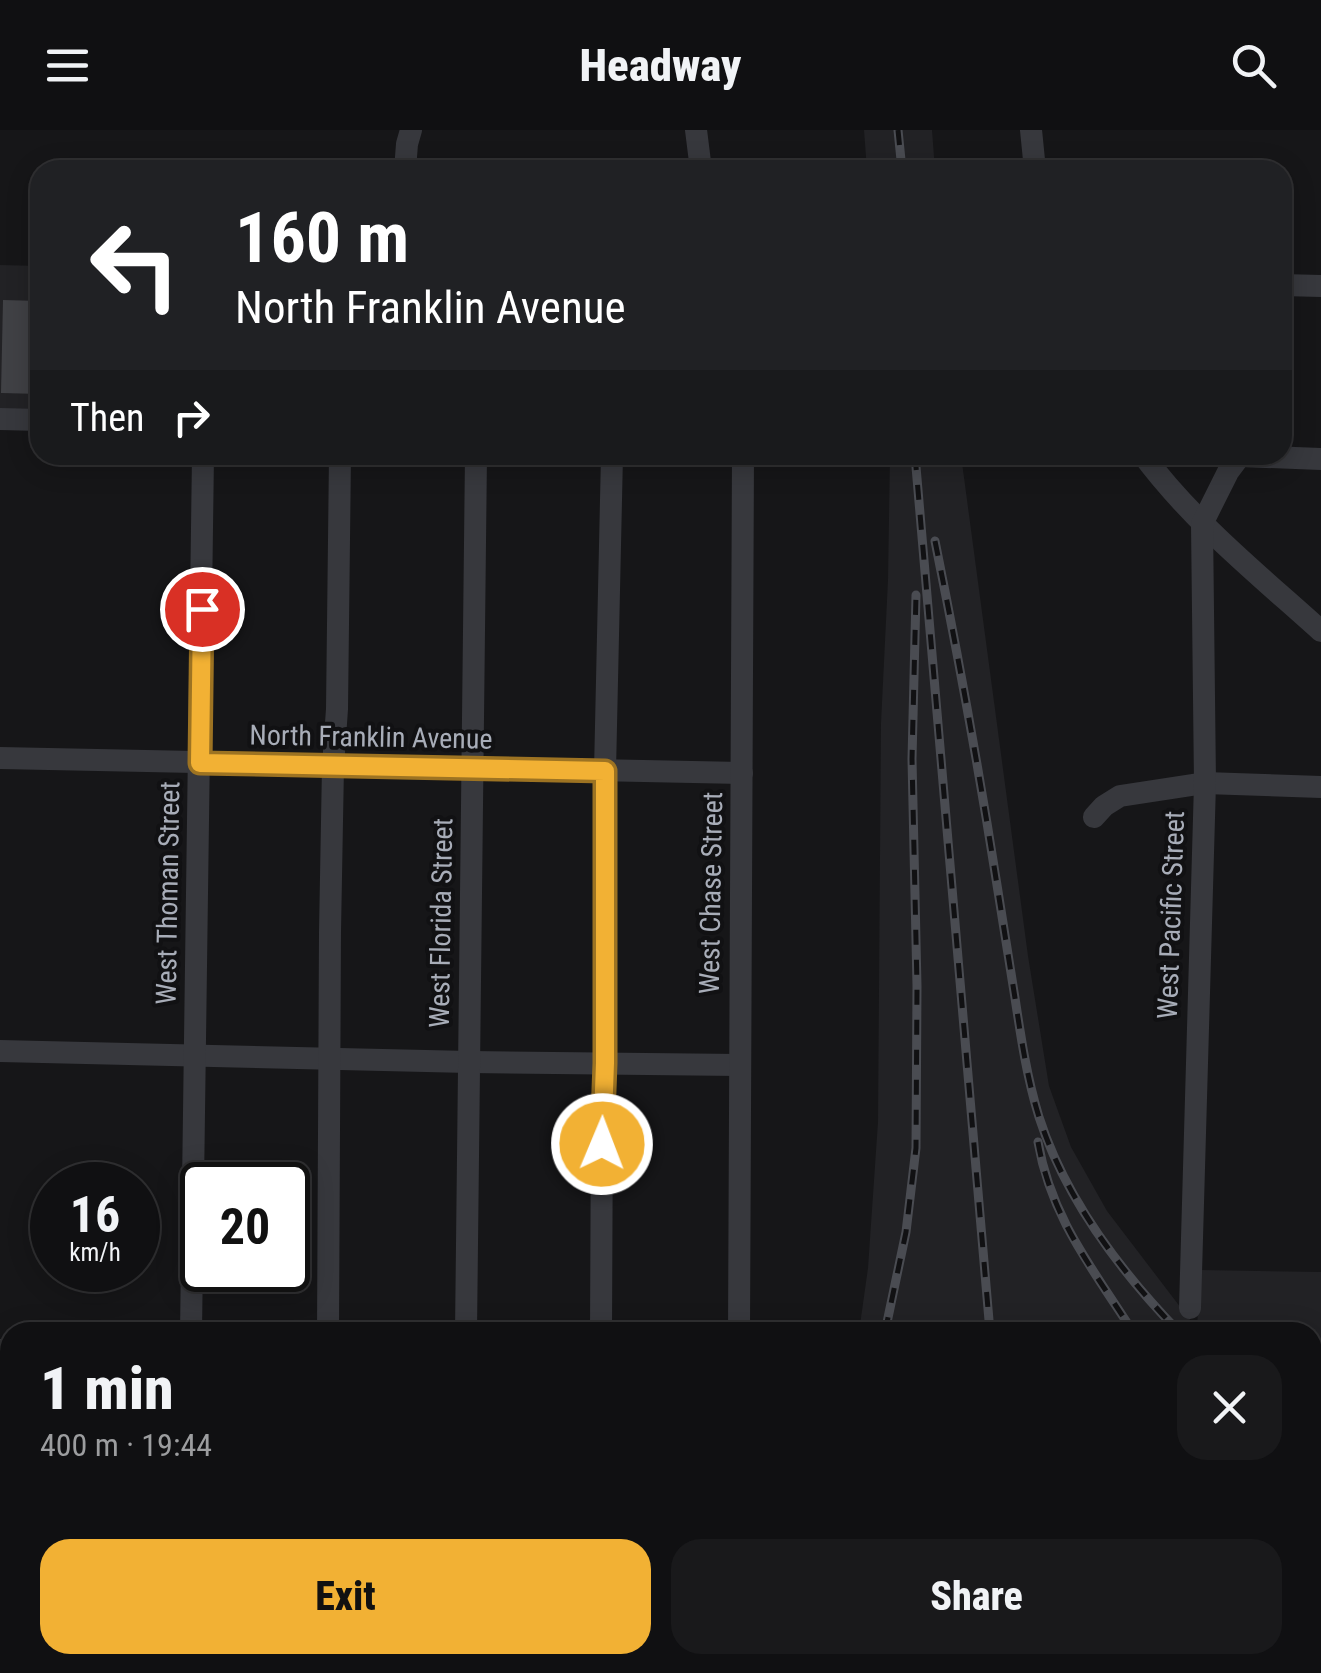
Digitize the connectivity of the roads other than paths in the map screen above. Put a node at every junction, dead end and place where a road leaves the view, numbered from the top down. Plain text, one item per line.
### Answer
1 (411, 130) edge
2 (696, 130) edge
3 (1031, 130) edge
4 (406, 160) edge
5 (699, 160) edge
6 (1034, 160) edge
7 (1292, 285) edge
8 (1321, 286) edge
9 (0, 419) edge
10 (30, 420) edge
11 (1292, 458) edge
12 (1321, 459) edge
13 (203, 465) edge
14 (340, 465) edge
15 (476, 465) edge
16 (612, 465) edge
17 (743, 465) edge
18 (1150, 465) edge
19 (1233, 465) edge
20 (1202, 524) junction
21 (1321, 632) edge
22 (0, 758) edge
23 (200, 763) junction
24 (333, 766) junction
25 (473, 769) junction
26 (605, 771) junction
27 (742, 772) junction
28 (1205, 782) junction
29 (1321, 787) edge
30 (1094, 817) dead end
31 (0, 1052) edge
32 (196, 1056) junction
33 (330, 1059) junction
34 (469, 1062) junction
35 (605, 1063) junction
36 (739, 1065) junction
37 (1190, 1308) dead end
38 (191, 1322) edge
39 (328, 1322) edge
40 (466, 1322) edge
41 (600, 1322) edge
42 (738, 1322) edge

1 - 4 street
2 - 5 street
3 - 6 street
7 - 8 street
9 - 10 street
11 - 12 street
13 - 23 street, West Thoman Street
14 - 24 street
15 - 25 street, West Florida Street
16 - 26 street
17 - 27 street, West Chase Street
18 - 20 street
19 - 20 street
20 - 21 street
20 - 28 street, West Pacific Street
22 - 23 street, North Franklin Avenue
23 - 24 street, North Franklin Avenue
23 - 32 street, West Thoman Street
24 - 25 street, North Franklin Avenue
24 - 33 street
25 - 26 street, North Franklin Avenue
25 - 34 street, West Florida Street
26 - 27 street, North Franklin Avenue
26 - 35 street
27 - 36 street, West Chase Street
28 - 29 street
28 - 30 street
28 - 37 street, West Pacific Street
31 - 32 street
32 - 33 street
32 - 38 street, West Thoman Street
33 - 34 street
33 - 39 street
34 - 35 street
34 - 40 street, West Florida Street
35 - 36 street
35 - 41 street
36 - 42 street, West Chase Street

